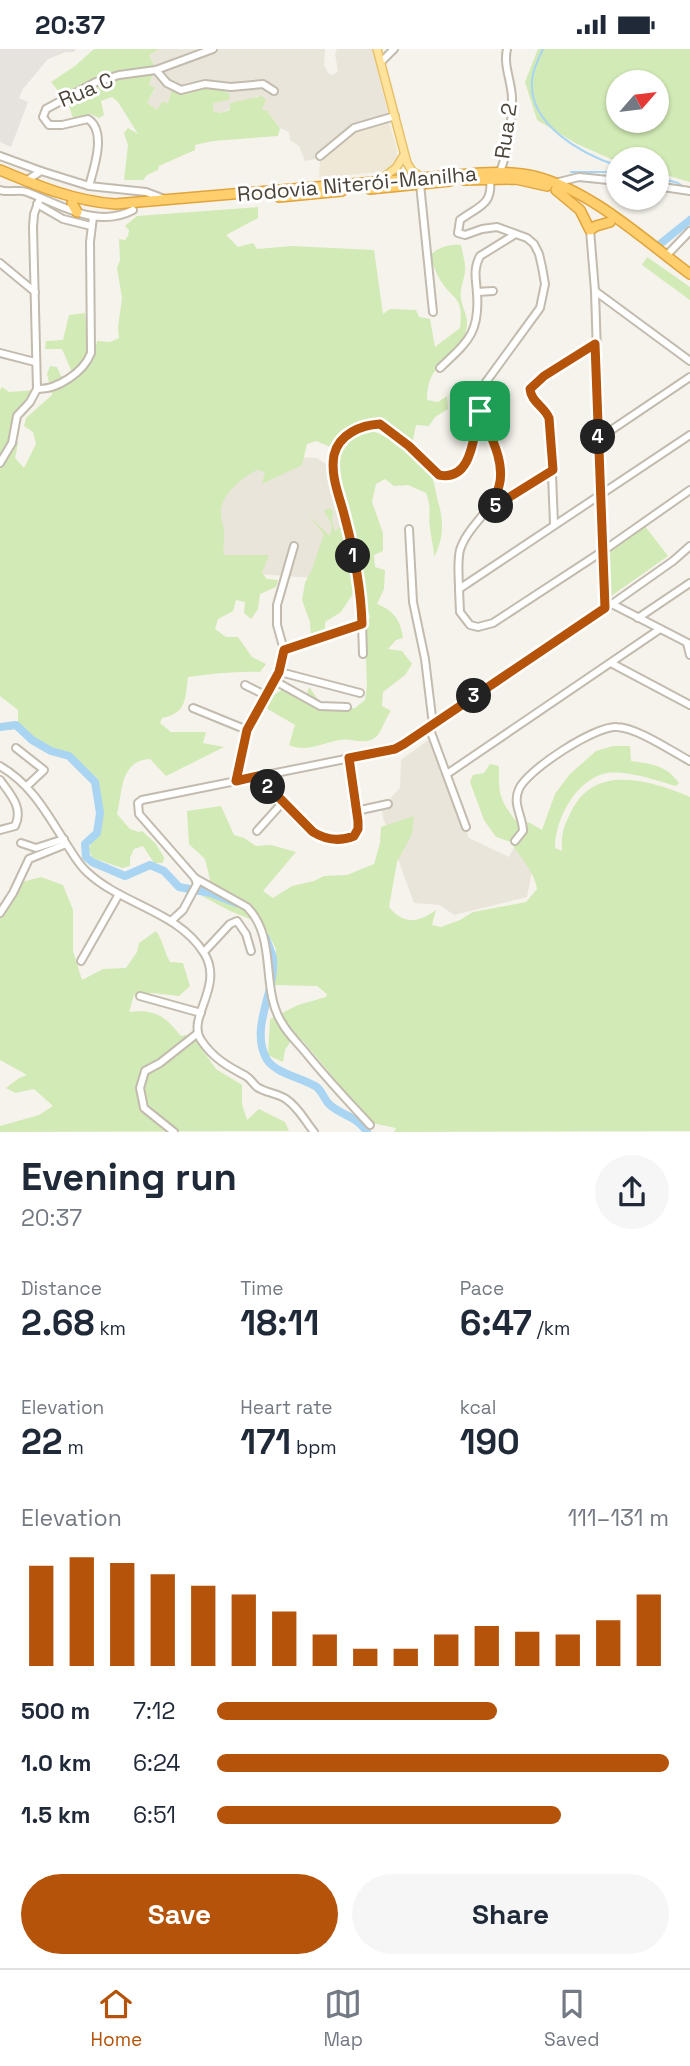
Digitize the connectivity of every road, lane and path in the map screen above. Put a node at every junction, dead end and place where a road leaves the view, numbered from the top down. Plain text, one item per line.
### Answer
1 (213, 49) edge
2 (377, 49) edge
3 (394, 49) edge
4 (506, 49) edge
5 (380, 62) junction
6 (156, 70) junction
7 (274, 91) dead end
8 (395, 116) junction
9 (404, 155) junction
10 (0, 156) edge
11 (320, 156) dead end
12 (1, 171) edge
13 (41, 171) junction
14 (500, 172) junction
15 (490, 179) junction
16 (606, 180) edge
17 (421, 181) junction
18 (375, 182) junction
19 (89, 186) junction
20 (556, 186) junction
21 (27, 187) junction
22 (669, 188) edge
23 (1, 189) edge
24 (690, 191) edge
25 (38, 201) junction
26 (169, 201) junction
27 (75, 208) junction
28 (132, 210) junction
29 (93, 217) junction
30 (610, 222) junction
31 (91, 226) junction
32 (590, 230) junction
33 (690, 231) edge
34 (514, 235) junction
35 (666, 256) junction
36 (0, 263) edge
37 (690, 274) edge
38 (690, 280) edge
39 (493, 291) dead end
40 (35, 292) junction
41 (477, 292) junction
42 (595, 292) junction
43 (433, 312) dead end
44 (595, 344) junction
45 (0, 353) edge
46 (690, 361) edge
47 (35, 362) junction
48 (440, 367) dead end
49 (690, 377) edge
50 (37, 389) junction
51 (480, 411) junction
52 (690, 435) edge
53 (598, 439) junction
54 (0, 463) edge
55 (553, 470) junction
56 (690, 489) edge
57 (602, 493) junction
58 (487, 511) junction
59 (554, 524) junction
60 (409, 530) dead end
61 (294, 546) dead end
62 (690, 546) edge
63 (603, 551) junction
64 (690, 583) edge
65 (459, 589) junction
66 (612, 604) junction
67 (605, 608) junction
68 (638, 618) junction
69 (362, 624) junction
70 (660, 629) junction
71 (688, 643) edge
72 (284, 650) junction
73 (363, 654) dead end
74 (690, 655) edge
75 (611, 663) junction
76 (279, 672) junction
77 (275, 681) junction
78 (245, 685) dead end
79 (360, 693) dead end
80 (267, 696) junction
81 (690, 705) edge
82 (347, 707) dead end
83 (193, 708) dead end
84 (431, 726) junction
85 (247, 730) junction
86 (16, 748) dead end
87 (349, 758) junction
88 (690, 761) edge
89 (0, 766) edge
90 (447, 774) junction
91 (258, 776) junction
92 (0, 780) edge
93 (236, 781) junction
94 (27, 786) junction
95 (283, 802) junction
96 (388, 804) dead end
97 (356, 811) junction
98 (466, 827) dead end
99 (0, 830) edge
100 (257, 831) dead end
101 (515, 841) dead end
102 (65, 842) junction
103 (21, 843) dead end
104 (195, 886) junction
105 (119, 894) junction
106 (0, 913) edge
107 (171, 921) junction
108 (251, 951) dead end
109 (204, 952) junction
110 (81, 961) dead end
111 (140, 996) dead end
112 (201, 1013) junction
113 (198, 1033) junction
114 (370, 1125) dead end
115 (174, 1132) edge
116 (314, 1132) edge

1 - 6 street, Rua C
2 - 5 main road
3 - 5 street
4 - 14 street, Rua 2
5 - 8 main road
6 - 7 street
6 - 19 street, Rua C
8 - 9 main road
8 - 11 street
9 - 17 main road
9 - 18 main road
10 - 13 street
12 - 21 highway, Rodovia Niterói-Manilha
13 - 19 street
13 - 21 street
14 - 17 highway, Rodovia Niterói-Manilha
14 - 20 highway, Rodovia Niterói-Manilha
15 - 17 highway, Rodovia Niterói-Manilha
15 - 20 highway, Rodovia Niterói-Manilha
15 - 34 street
16 - 20 street
17 - 18 highway, Rodovia Niterói-Manilha
17 - 28 highway, Rodovia Niterói-Manilha
17 - 43 street
18 - 26 highway, Rodovia Niterói-Manilha
19 - 26 street
20 - 30 highway, Rodovia Niterói-Manilha
20 - 32 highway
20 - 35 highway, Rodovia Niterói-Manilha
21 - 23 street
21 - 25 street
21 - 26 highway, Rodovia Niterói-Manilha
21 - 27 highway, Rodovia Niterói-Manilha
22 - 24 street
25 - 27 street
25 - 31 street
25 - 40 street
27 - 28 highway, Rodovia Niterói-Manilha
27 - 29 street
28 - 29 street
29 - 31 street
30 - 32 highway
30 - 38 highway, Rodovia Niterói-Manilha
31 - 50 street
32 - 42 street
33 - 35 street
34 - 41 street
34 - 51 street
35 - 37 highway, Rodovia Niterói-Manilha
36 - 40 street
39 - 41 street
40 - 47 street
41 - 48 street
42 - 44 street
42 - 46 street
44 - 53 street
44 - 55 street
45 - 47 street
47 - 50 street
49 - 53 street
50 - 54 street
51 - 58 street
51 - 69 street
52 - 57 street
53 - 57 street
55 - 58 street
55 - 59 street
56 - 63 street
57 - 59 street
57 - 63 street
58 - 65 street
59 - 65 street
60 - 84 street
61 - 72 street
62 - 66 street
63 - 65 street
63 - 67 street
64 - 68 street
66 - 67 street
66 - 68 street
67 - 84 street
68 - 70 street
69 - 72 street
69 - 73 street
70 - 71 street
70 - 75 street
71 - 74 street
72 - 76 street
75 - 81 street
75 - 90 street
76 - 77 street
76 - 79 street
77 - 80 street
77 - 82 street
78 - 80 street
80 - 85 street
83 - 85 street
84 - 87 street
84 - 90 street
85 - 93 street
86 - 94 street
87 - 91 street
87 - 97 street
88 - 101 street
89 - 94 street
90 - 98 street
91 - 93 street
91 - 95 street
92 - 99 street
93 - 104 street
94 - 102 street
95 - 97 street
95 - 100 street
96 - 97 street
102 - 103 street
102 - 105 street
102 - 106 street
104 - 107 street
104 - 114 street
105 - 107 street
105 - 110 street
107 - 109 street
108 - 109 street
109 - 112 street
111 - 112 street
112 - 113 street
113 - 115 street
113 - 116 street

